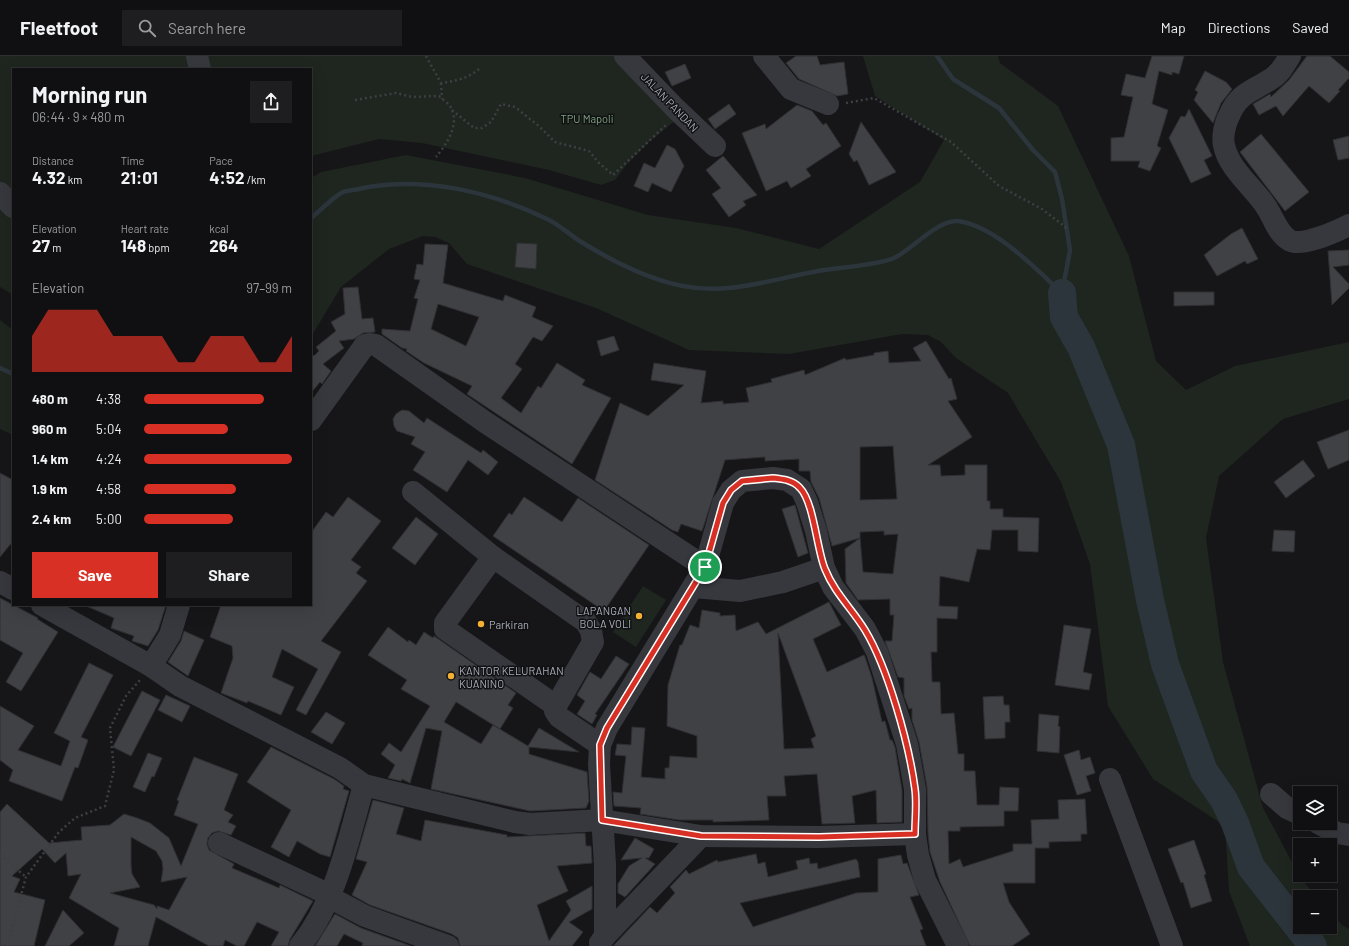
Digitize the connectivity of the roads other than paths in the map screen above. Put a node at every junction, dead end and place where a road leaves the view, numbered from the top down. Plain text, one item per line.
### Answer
1 (197, 56) edge
2 (625, 56) edge
3 (764, 56) edge
4 (1290, 56) edge
5 (200, 68) edge
6 (828, 104) road end
7 (715, 146) dead end
8 (0, 193) edge
9 (12, 206) edge
10 (1349, 225) edge
11 (312, 419) edge
12 (412, 492) dead end
13 (493, 557) junction
14 (705, 567) junction
15 (824, 568) junction
16 (0, 582) edge
17 (694, 587) junction
18 (12, 588) edge
19 (44, 606) edge
20 (179, 606) edge
21 (151, 666) junction
22 (556, 706) junction
23 (600, 745) junction
24 (1110, 779) dead end
25 (364, 785) junction
26 (1271, 794) dead end
27 (1293, 811) edge
28 (602, 820) junction
29 (1333, 830) edge
30 (915, 834) junction
31 (1349, 835) edge
32 (701, 836) junction
33 (219, 843) dead end
34 (330, 896) junction
35 (602, 941) edge
36 (300, 946) edge
37 (448, 946) edge
38 (958, 946) edge
39 (1172, 946) edge

1 - 5 street
2 - 7 street, JALAN PANDAN
3 - 6 street
4 - 10 street
8 - 9 street
11 - 14 street
12 - 13 street
13 - 22 street
13 - 22 street
14 - 15 street
14 - 17 street
15 - 17 street
15 - 30 street
16 - 18 street
17 - 23 street
19 - 21 street
20 - 21 street
21 - 25 street
22 - 23 street
23 - 28 street
24 - 39 street
25 - 28 street
25 - 34 street
26 - 27 street
28 - 32 street
28 - 35 street
29 - 31 street
30 - 32 street
30 - 38 street
32 - 35 street
33 - 34 street
34 - 36 street
34 - 37 street

